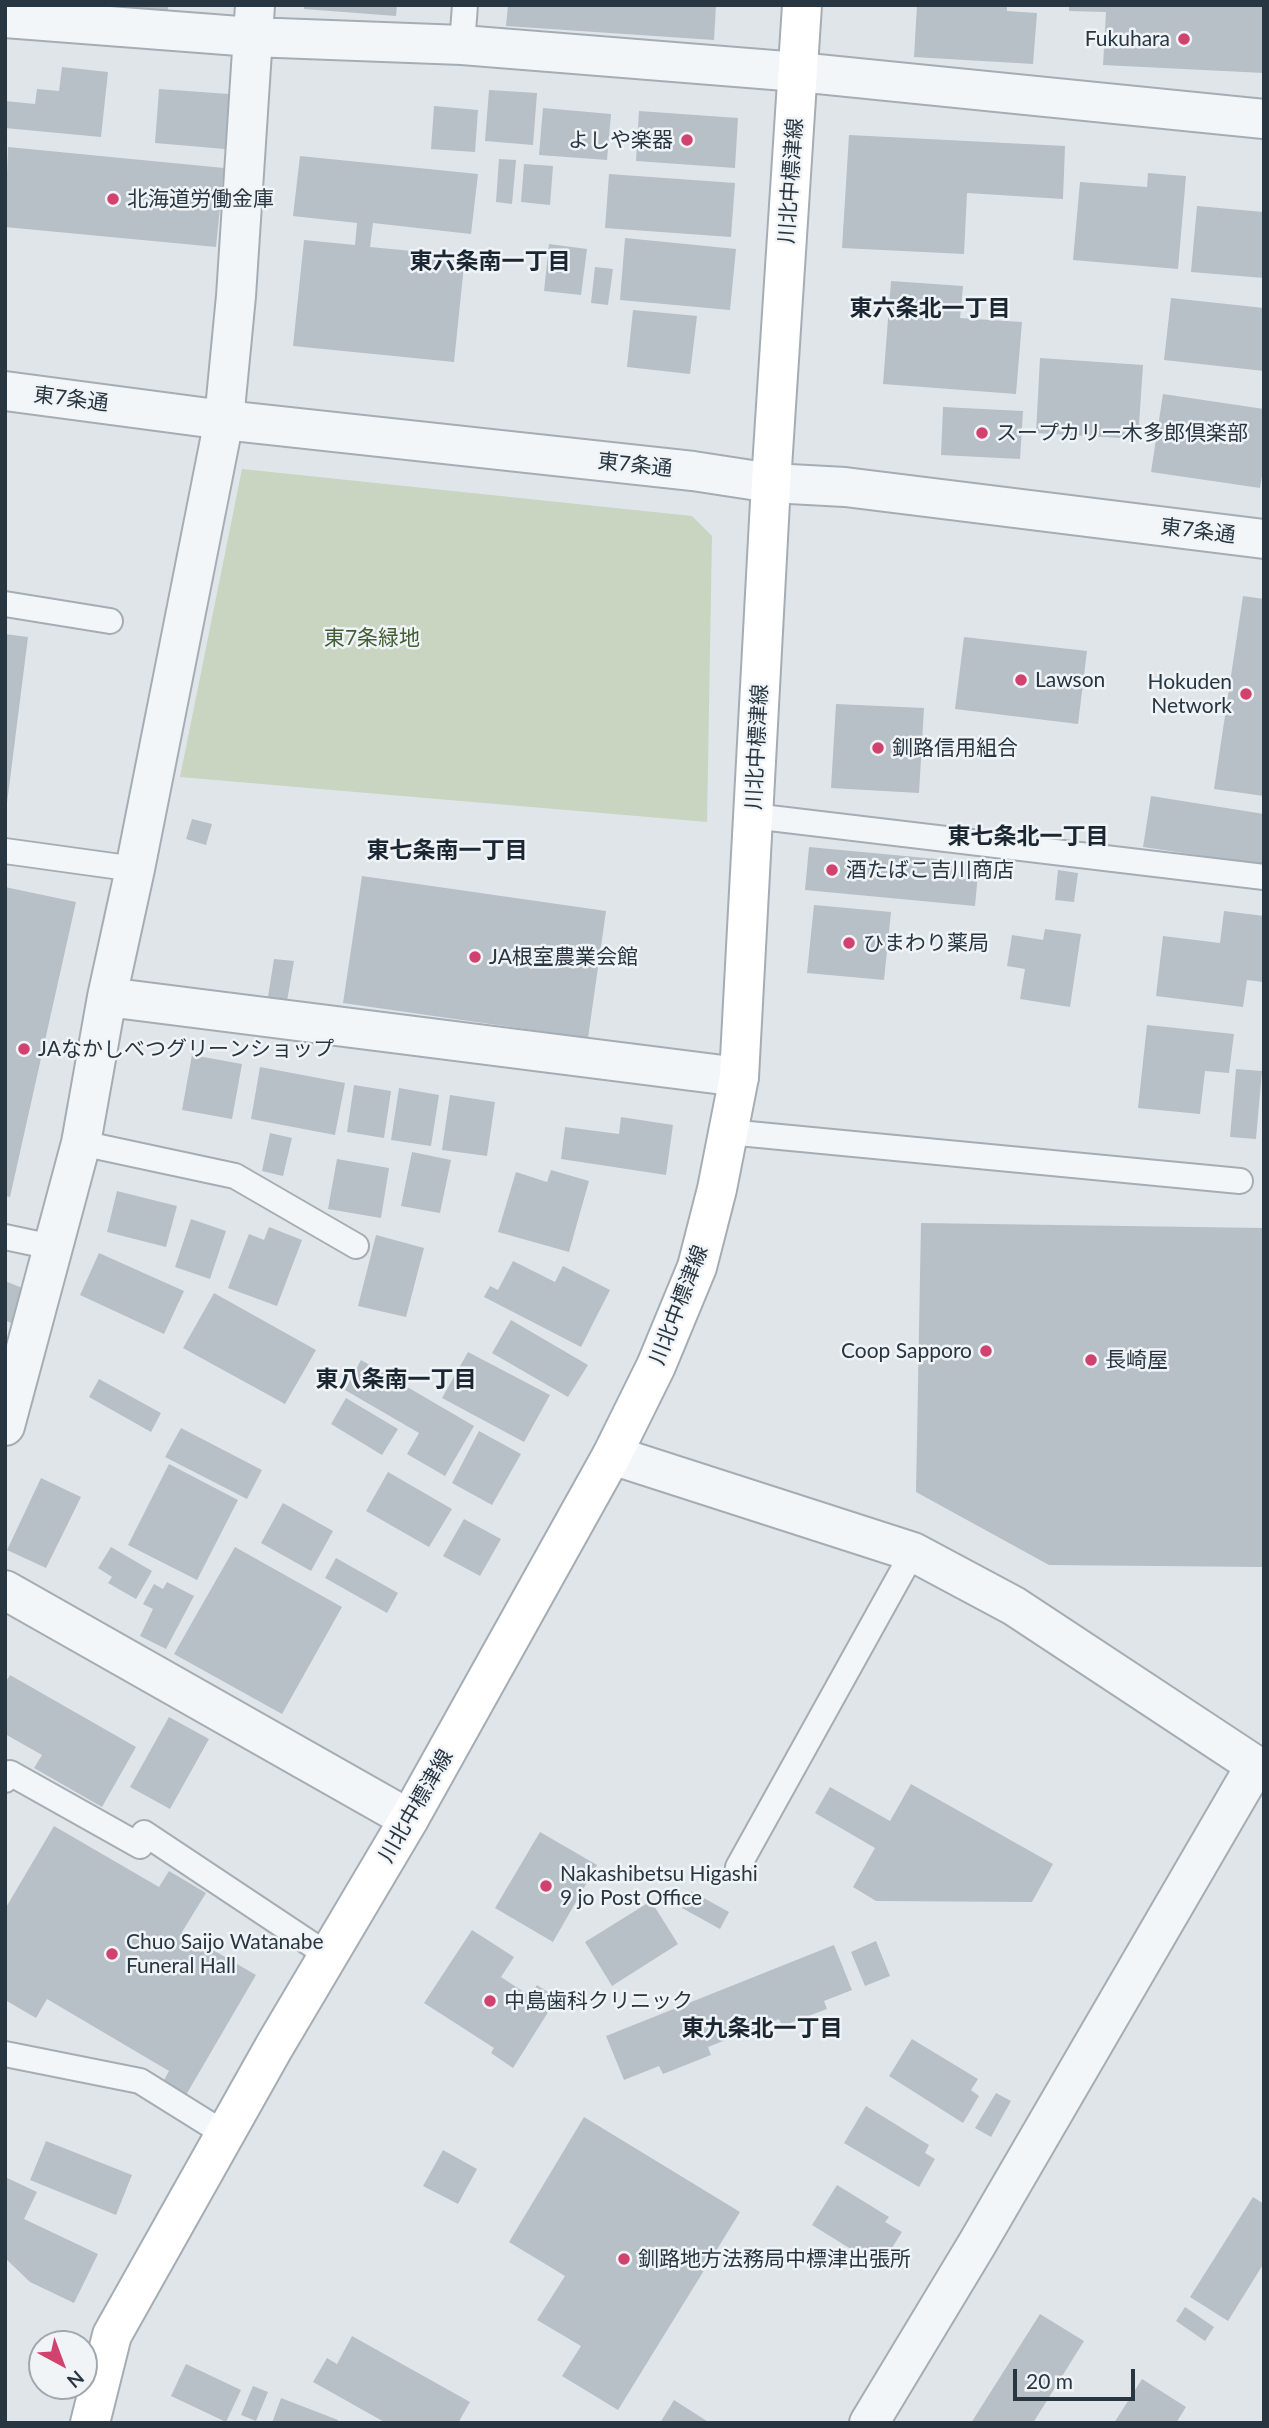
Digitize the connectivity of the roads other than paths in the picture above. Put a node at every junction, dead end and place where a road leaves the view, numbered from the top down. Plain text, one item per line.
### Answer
1 (465, 5) edge
2 (802, 5) edge
3 (5, 18) edge
4 (253, 21) edge
5 (462, 45) junction
6 (798, 72) junction
7 (1264, 119) edge
8 (5, 391) edge
9 (224, 420) junction
10 (771, 483) junction
11 (1264, 539) edge
12 (5, 604) edge
13 (110, 621) dead end
14 (753, 816) junction
15 (5, 851) edge
16 (135, 869) junction
17 (1264, 877) edge
18 (107, 998) junction
19 (739, 1077) junction
20 (728, 1132) junction
21 (81, 1143) junction
22 (1240, 1181) dead end
23 (5, 1237) edge
24 (52, 1247) junction
25 (356, 1247) dead end
26 (5, 1426) edge
27 (612, 1455) junction
28 (914, 1552) junction
29 (5, 1590) edge
30 (1259, 1768) edge
31 (5, 1780) edge
32 (409, 1819) junction
33 (738, 1867) dead end
34 (329, 1956) junction
35 (5, 2054) edge
36 (225, 2134) junction
37 (90, 2423) edge
38 (869, 2423) edge

1 - 5 lane
2 - 6 main road, 川北中標津線
3 - 4 street
4 - 5 street
4 - 9 street
5 - 6 street
6 - 7 street
6 - 10 main road, 川北中標津線
8 - 9 street, 東7条通
9 - 10 street, 東7条通
9 - 16 street
10 - 11 street, 東7条通
10 - 14 main road, 川北中標津線
12 - 13 lane
14 - 17 lane
14 - 19 main road, 川北中標津線
15 - 16 lane
16 - 18 street
18 - 19 street
18 - 21 street
19 - 20 main road, 川北中標津線
20 - 22 lane
20 - 27 main road, 川北中標津線
21 - 24 street
21 - 25 lane
23 - 24 lane
24 - 26 street
27 - 28 street
27 - 32 main road, 川北中標津線
28 - 30 street
28 - 33 lane
29 - 32 street
30 - 38 street
31 - 34 lane
32 - 34 main road, 川北中標津線
34 - 36 main road, 川北中標津線
35 - 36 lane
36 - 37 main road, 川北中標津線

